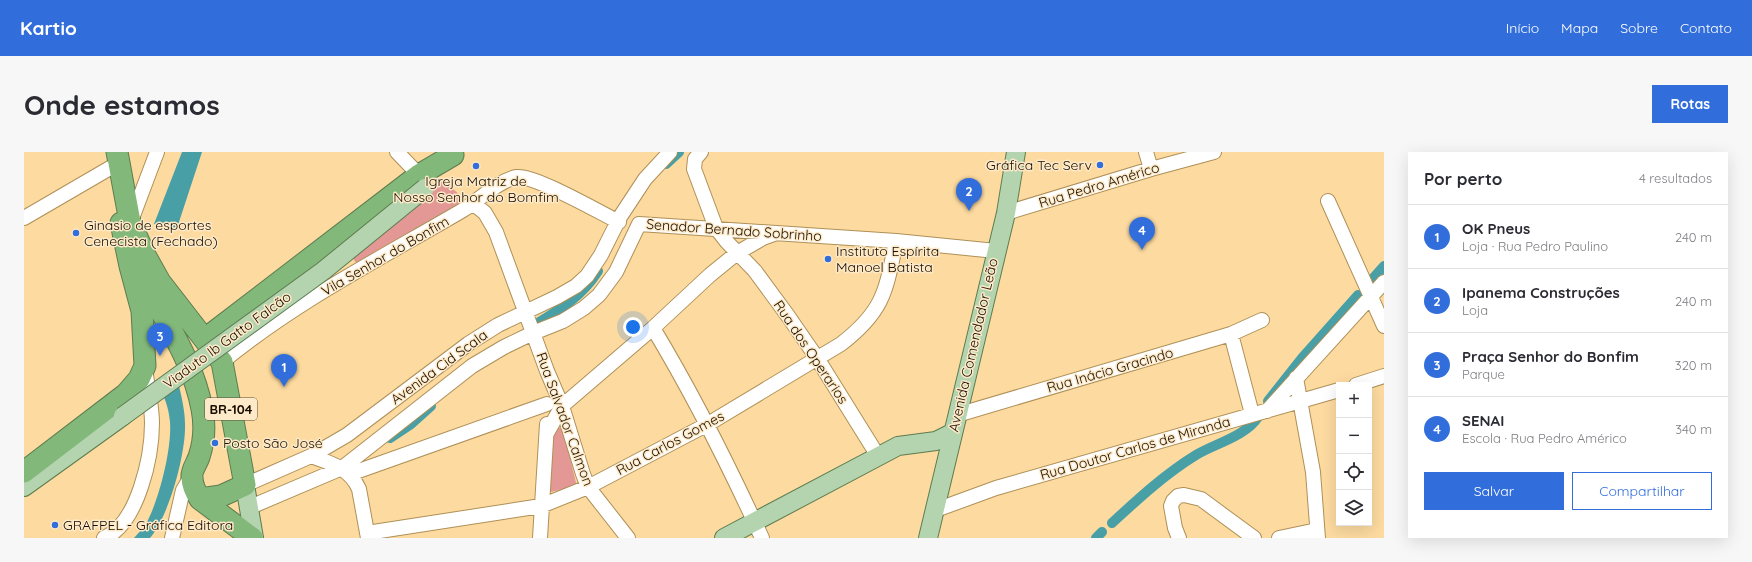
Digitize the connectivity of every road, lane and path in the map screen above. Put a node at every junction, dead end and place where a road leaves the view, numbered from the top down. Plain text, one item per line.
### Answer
1 (156, 152) edge
2 (397, 152) edge
3 (670, 152) edge
4 (1146, 152) edge
5 (1214, 152) edge
6 (455, 153) edge
7 (1013, 153) edge
8 (699, 154) edge
9 (111, 157) edge
10 (1152, 169) junction
11 (422, 181) junction
12 (1328, 201) dead end
13 (474, 204) junction
14 (1006, 213) junction
15 (24, 218) edge
16 (130, 222) junction
17 (619, 222) junction
18 (639, 224) joint
19 (716, 228) junction
20 (776, 234) junction
21 (896, 241) junction
22 (996, 251) junction
23 (127, 252) junction
24 (737, 253) junction
25 (1384, 282) edge
26 (1371, 296) junction
27 (257, 297) junction
28 (525, 313) junction
29 (1262, 320) dead end
30 (277, 321) junction
31 (1384, 326) edge
32 (653, 328) junction
33 (533, 333) junction
34 (1231, 334) junction
35 (205, 339) junction
36 (817, 358) junction
37 (222, 362) junction
38 (145, 366) junction
39 (547, 372) junction
40 (1384, 376) edge
41 (1296, 378) junction
42 (1365, 382) edge
43 (1336, 391) edge
44 (1300, 402) junction
45 (547, 404) junction
46 (562, 406) junction
47 (1267, 411) junction
48 (1252, 414) junction
49 (957, 415) junction
50 (708, 424) junction
51 (547, 433) junction
52 (952, 433) junction
53 (311, 456) junction
54 (878, 456) junction
55 (346, 471) junction
56 (24, 472) edge
57 (192, 476) junction
58 (245, 485) junction
59 (24, 487) edge
60 (588, 487) junction
61 (200, 499) junction
62 (541, 506) junction
63 (248, 508) junction
64 (933, 511) junction
65 (759, 530) edge
66 (1317, 534) edge
67 (172, 536) edge
68 (245, 536) edge
69 (368, 536) edge
70 (623, 536) edge
71 (104, 538) edge
72 (540, 538) edge
73 (724, 538) edge
74 (928, 538) edge
75 (1179, 538) edge
76 (1254, 538) edge
77 (1279, 538) edge

1 - 16 street
2 - 11 street
3 - 17 street, Avenida Cid Scala
4 - 10 street
5 - 10 street, Rua Pedro Américo
6 - 11 highway
7 - 14 main road, Avenida Comendador Leão
8 - 19 street, Rua dos Operarios
9 - 15 street
9 - 16 highway, BR-104
9 - 23 highway
10 - 14 street, Rua Pedro Américo
11 - 27 highway
11 - 59 main road, Viaduto Ib Gatto Falcão, bridge
12 - 26 street
13 - 17 street, Vila Senhor do Bonfim
13 - 28 street, Rua Salvador Calmon
13 - 30 street, Vila Senhor do Bonfim
14 - 22 main road, Avenida Comendador Leão
16 - 35 highway, BR-104
17 - 28 street, Avenida Cid Scala
18 - 19 street, Senador Bernado Sobrinho
18 - 33 street, Avenida Cid Scala
19 - 20 street, Senador Bernado Sobrinho
19 - 24 street, Rua dos Operarios
20 - 21 street, Senador Bernado Sobrinho
20 - 24 street
21 - 22 street, Senador Bernado Sobrinho
21 - 36 street, Rua Carlos Gomes
22 - 49 main road, Avenida Comendador Leão
23 - 38 highway
23 - 57 highway
24 - 32 street
24 - 36 street, Rua dos Operarios
25 - 26 street
26 - 31 street
26 - 41 street
27 - 30 street
27 - 35 highway
28 - 33 street, Rua Salvador Calmon
28 - 53 street, Avenida Cid Scala
29 - 34 street, Rua Inácio Gracindo
30 - 37 street, Vila Senhor do Bonfim
32 - 46 street
32 - 50 street
33 - 39 street, Rua Salvador Calmon
33 - 55 street, Avenida Cid Scala
34 - 48 street
34 - 49 street, Rua Inácio Gracindo
35 - 37 highway, BR-104
36 - 50 street, Rua Carlos Gomes
36 - 54 street, Rua dos Operarios
37 - 58 highway, BR-104
38 - 56 highway
38 - 71 street
39 - 45 street
39 - 46 street, Rua Salvador Calmon
40 - 42 street
41 - 44 street
41 - 47 street
43 - 44 street, Rua Doutor Carlos de Miranda
44 - 47 street, Rua Doutor Carlos de Miranda
44 - 66 street
45 - 51 street
45 - 55 street
46 - 51 street
46 - 60 street, Rua Salvador Calmon
47 - 48 street, Rua Doutor Carlos de Miranda
48 - 64 street, Rua Doutor Carlos de Miranda
49 - 52 main road, Avenida Comendador Leão
50 - 60 street, Rua Carlos Gomes
50 - 65 street
51 - 62 street
52 - 54 main road
52 - 64 main road, Avenida Comendador Leão
53 - 55 street
53 - 58 street, Avenida Cid Scala
54 - 65 main road
55 - 63 street, Avenida Cid Scala
55 - 69 street
57 - 61 highway
57 - 67 street
58 - 61 highway
58 - 63 main road
60 - 62 street, Rua Carlos Gomes
60 - 70 street, Rua Salvador Calmon
61 - 68 highway
62 - 69 street, Rua Carlos Gomes
62 - 72 street
63 - 68 main road
64 - 74 main road, Avenida Comendador Leão
65 - 73 main road
66 - 77 street
75 - 76 street

